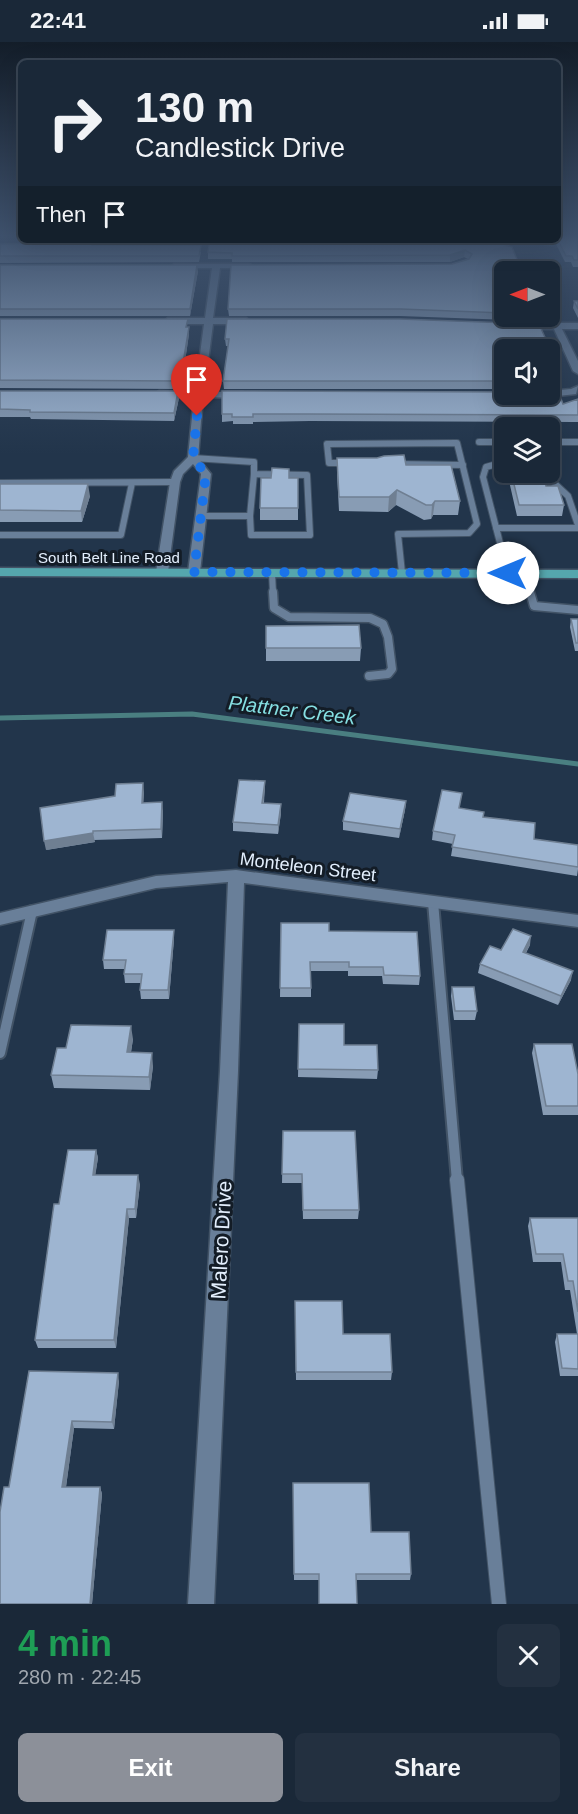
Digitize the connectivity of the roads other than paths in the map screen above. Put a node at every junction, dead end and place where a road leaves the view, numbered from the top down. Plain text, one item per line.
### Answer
1 (210, 309) edge
2 (161, 321) edge
3 (208, 321) junction
4 (255, 321) edge
5 (560, 326) edge
6 (578, 326) edge
7 (557, 327) edge
8 (578, 371) edge
9 (578, 389) edge
10 (560, 393) edge
11 (152, 394) edge
12 (199, 395) junction
13 (257, 395) edge
14 (578, 437) edge
15 (479, 442) dead end
16 (494, 442) edge
17 (560, 442) edge
18 (578, 443) edge
19 (193, 458) junction
20 (362, 463) edge
21 (494, 463) edge
22 (385, 464) edge
23 (462, 465) junction
24 (254, 474) junction
25 (175, 482) junction
26 (0, 483) edge
27 (132, 483) junction
28 (554, 483) edge
29 (201, 516) junction
30 (250, 516) junction
31 (578, 527) edge
32 (496, 528) junction
33 (0, 535) edge
34 (0, 572) edge
35 (162, 572) junction
36 (194, 572) junction
37 (272, 573) junction
38 (402, 573) junction
39 (508, 573) junction
40 (525, 573) junction
41 (578, 574) edge
42 (578, 610) edge
43 (369, 676) dead end
44 (236, 876) junction
45 (433, 902) junction
46 (32, 911) junction
47 (0, 919) edge
48 (578, 921) edge
49 (0, 1053) edge
50 (201, 1604) edge
51 (500, 1604) edge

1 - 3 street
2 - 3 street
3 - 4 street
3 - 12 street
5 - 6 street
7 - 8 street
9 - 10 street
11 - 12 street
12 - 13 street
12 - 19 street
14 - 18 lane
15 - 16 lane
17 - 18 lane
19 - 24 lane
19 - 25 street
19 - 29 street
20 - 23 lane
21 - 32 lane
22 - 23 lane
23 - 38 lane
24 - 30 lane
24 - 30 lane
25 - 27 lane
25 - 35 street
26 - 27 lane
27 - 33 lane
28 - 31 lane
29 - 30 lane
29 - 36 street
31 - 32 lane
32 - 39 lane
34 - 35 main road, South Belt Line Road
35 - 36 main road, South Belt Line Road
36 - 37 main road, South Belt Line Road
37 - 38 main road, South Belt Line Road
37 - 43 lane
38 - 39 main road, South Belt Line Road
39 - 40 main road, South Belt Line Road
40 - 41 main road, South Belt Line Road
40 - 42 lane
44 - 45 street, Monteleon Street
44 - 46 street, Monteleon Street
44 - 50 street, Malero Drive
45 - 48 street, Monteleon Street
45 - 51 lane
46 - 47 street, Monteleon Street
46 - 49 lane

